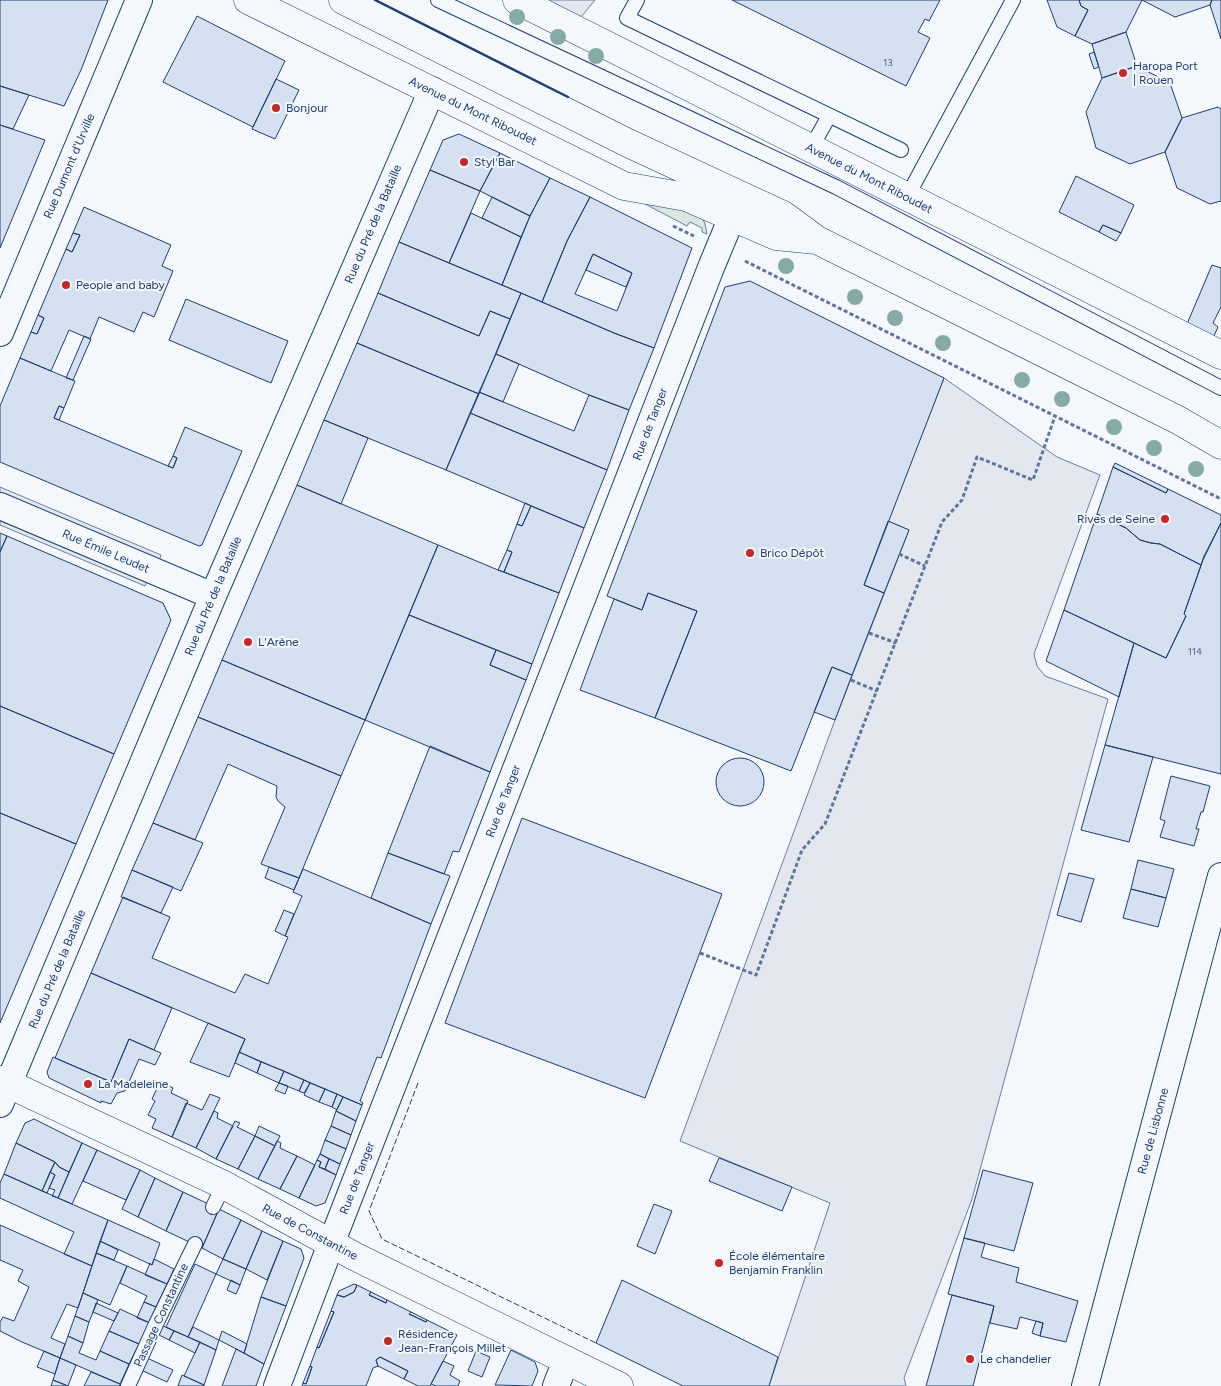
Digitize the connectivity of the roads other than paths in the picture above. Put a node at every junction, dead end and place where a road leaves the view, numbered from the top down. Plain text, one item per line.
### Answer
1 (138, 0) edge
2 (248, 0) edge
3 (343, 0) edge
4 (438, 0) edge
5 (517, 0) edge
6 (637, 0) edge
7 (1013, 0) edge
8 (432, 90) junction
9 (828, 116) junction
10 (811, 148) junction
11 (901, 150) dead end
12 (907, 197) junction
13 (732, 217) junction
14 (817, 240) junction
15 (0, 332) edge
16 (1221, 355) edge
17 (1221, 388) edge
18 (1221, 445) edge
19 (0, 506) edge
20 (213, 596) junction
21 (1221, 876) edge
22 (3, 1089) edge
23 (195, 1244) dead end
24 (331, 1244) junction
25 (566, 1360) junction
26 (128, 1386) edge
27 (277, 1386) edge
28 (556, 1386) edge
29 (619, 1386) edge
30 (1085, 1386) edge

1 - 15 street, Rue Dumont d'Urville
2 - 8 main road, Avenue du Mont Riboudet
3 - 14 main road, Avenue du Mont Riboudet
4 - 17 lane
5 - 10 main road, Avenue du Mont Riboudet
6 - 9 lane
7 - 12 lane
8 - 13 main road, Avenue du Mont Riboudet
8 - 20 street, Rue du Pré de la Bataille
9 - 10 lane
9 - 11 lane
10 - 12 main road, Avenue du Mont Riboudet
12 - 16 main road, Avenue du Mont Riboudet
13 - 14 main road, Avenue du Mont Riboudet
13 - 24 street, Rue de Tanger
14 - 18 main road, Avenue du Mont Riboudet
19 - 20 street, Rue Émile Leudet
20 - 22 street, Rue du Pré de la Bataille
21 - 30 street, Rue de Lisbonne
22 - 24 main road, Rue de Constantine
23 - 26 lane, Passage Constantine
24 - 25 main road, Rue de Constantine
24 - 27 street, Rue de Tanger
25 - 28 street
25 - 29 main road, Rue de Constantine

